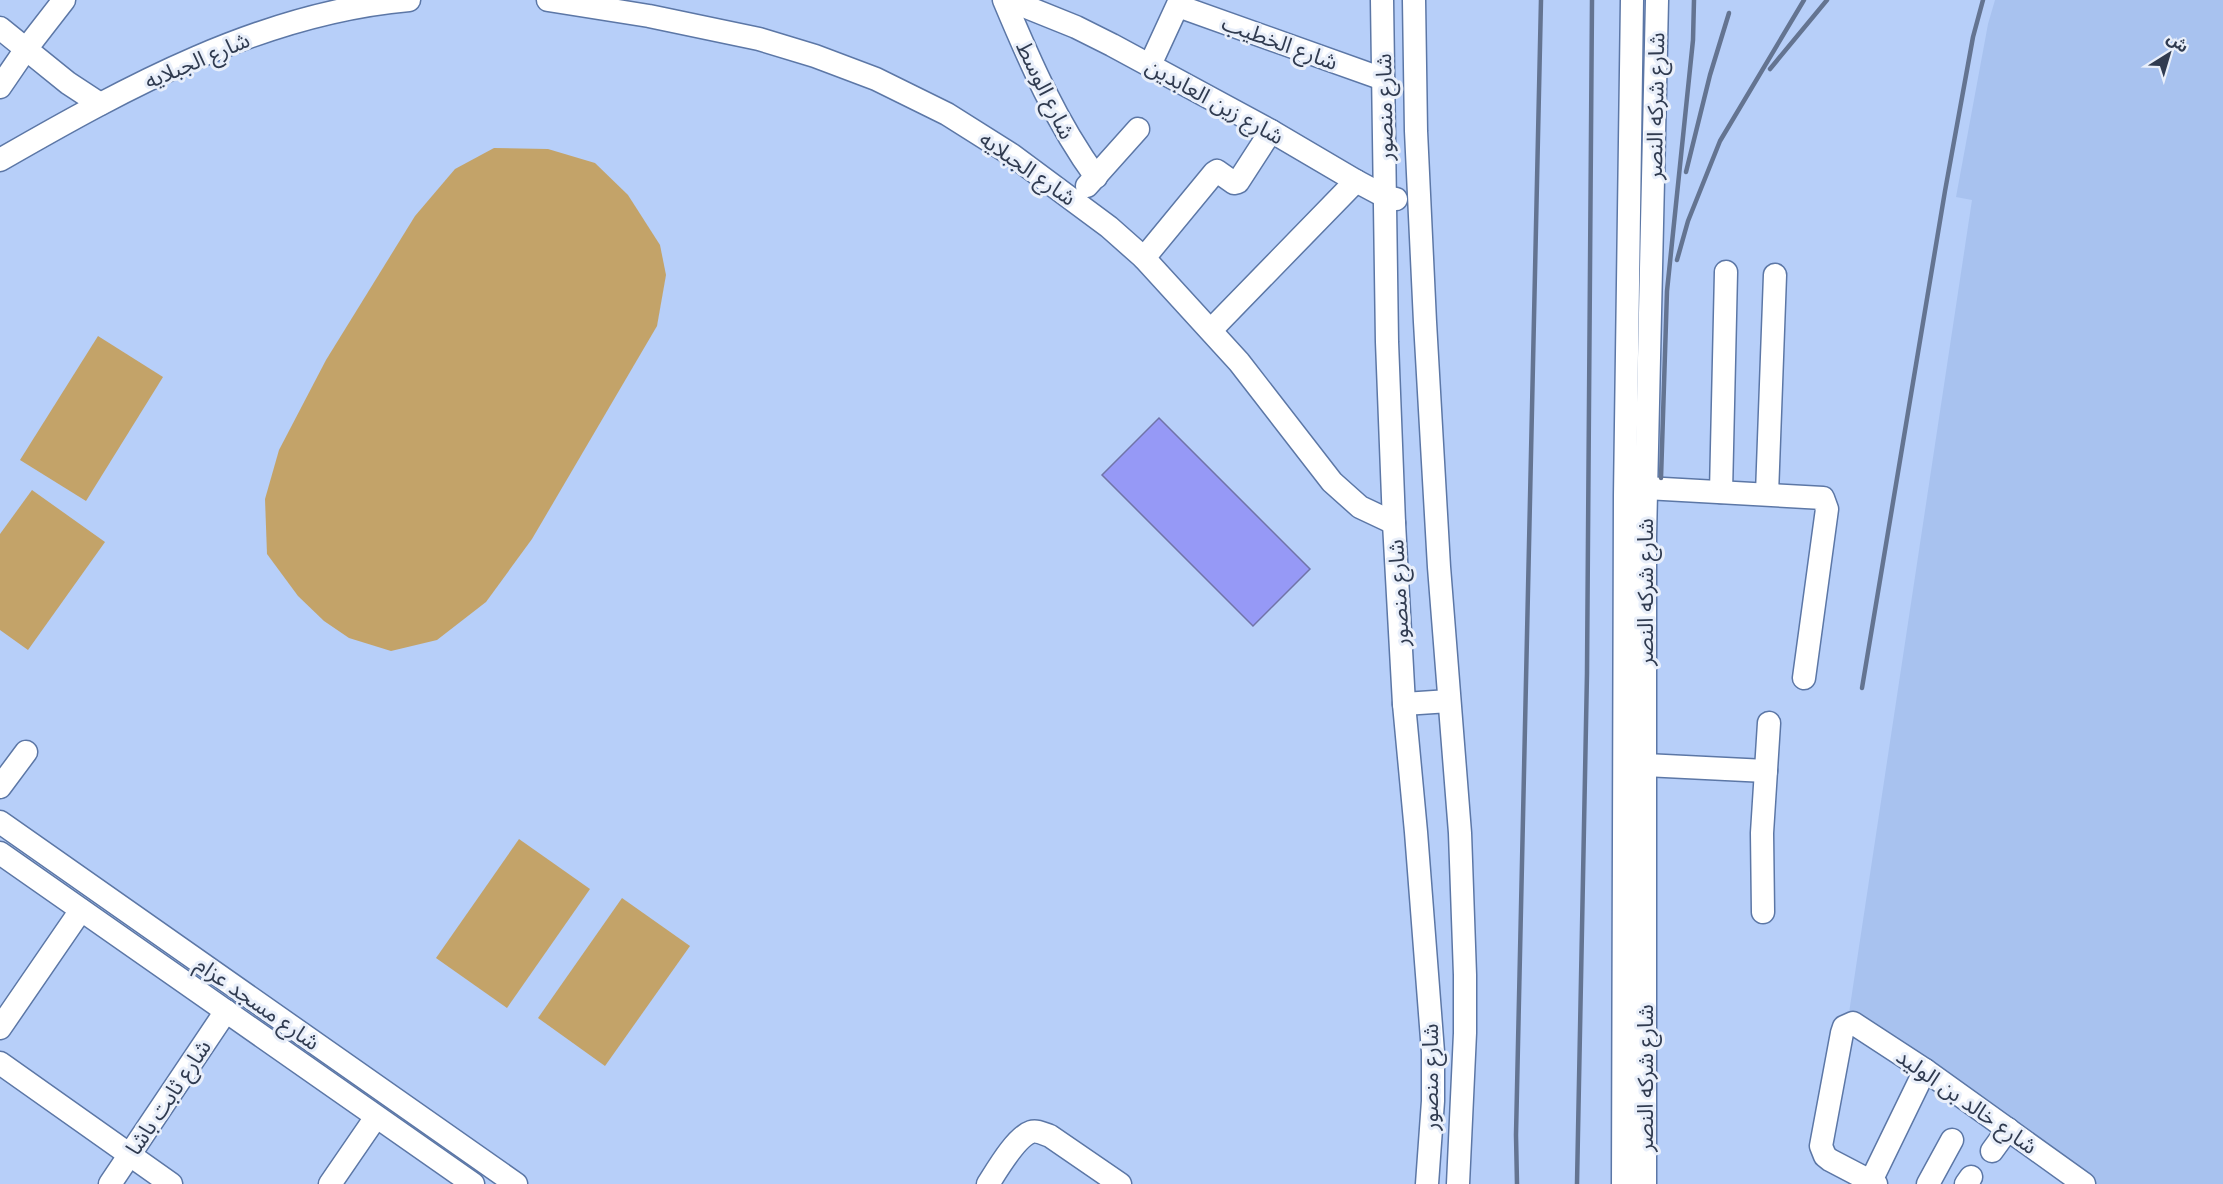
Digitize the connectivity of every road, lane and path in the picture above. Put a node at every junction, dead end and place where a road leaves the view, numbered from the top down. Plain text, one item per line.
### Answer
1 (410, 0) edge
2 (548, 0) edge
3 (1004, 0) edge
4 (1009, 0) edge
5 (1382, 0) edge
6 (1414, 0) edge
7 (1632, 0) edge
8 (1657, 0) edge
9 (63, 1) edge
10 (582, 2) edge
11 (1179, 3) edge
12 (0, 28) edge
13 (26, 49) junction
14 (1150, 65) junction
15 (1383, 79) junction
16 (0, 87) edge
17 (100, 104) junction
18 (1138, 129) dead end
19 (1271, 132) junction
20 (0, 160) edge
21 (1096, 177) junction
22 (1356, 181) junction
23 (1386, 197) junction
24 (1074, 200) junction
25 (1420, 204) junction
26 (1144, 258) junction
27 (1726, 272) dead end
28 (1774, 275) dead end
29 (1211, 330) junction
30 (1646, 488) junction
31 (1721, 492) junction
32 (1767, 494) junction
33 (1394, 523) junction
34 (1804, 678) dead end
35 (1449, 701) junction
36 (1404, 705) junction
37 (1769, 723) dead end
38 (26, 752) dead end
39 (1645, 765) junction
40 (1766, 771) junction
41 (0, 787) edge
42 (0, 822) edge
43 (0, 853) edge
44 (81, 910) junction
45 (1763, 912) dead end
46 (226, 1011) junction
47 (0, 1028) edge
48 (0, 1063) edge
49 (1925, 1070) junction
50 (376, 1117) junction
51 (2008, 1129) junction
52 (1952, 1140) dead end
53 (1992, 1151) dead end
54 (130, 1155) junction
55 (1458, 1182) edge
56 (1424, 1183) edge
57 (1874, 1183) edge
58 (110, 1184) edge
59 (171, 1184) edge
60 (330, 1184) edge
61 (473, 1184) edge
62 (516, 1184) edge
63 (988, 1184) edge
64 (1120, 1184) edge
65 (1623, 1184) edge
66 (1645, 1184) edge
67 (1928, 1184) edge
68 (2084, 1184) edge

1 - 17 street, شارع الجبلايه
2 - 10 street, شارع الجبلايه
3 - 21 street, شارع الوسط
4 - 14 street, شارع زين العابدين
5 - 15 street, شارع منصور
6 - 25 street, شارع منصور
7 - 65 street, شارع شركه النصر
8 - 30 street, شارع شركه النصر
9 - 13 street
10 - 24 street, شارع الجبلايه
11 - 14 street
11 - 15 street, شارع الخطيب
12 - 13 street
13 - 16 street
13 - 17 street
14 - 19 street, شارع زين العابدين
15 - 23 street, شارع منصور
17 - 20 street, شارع الجبلايه
18 - 21 street
19 - 22 street, شارع زين العابدين
19 - 26 street
21 - 24 street
22 - 23 street, شارع زين العابدين
22 - 29 street
23 - 25 street, شارع زين العابدين
23 - 33 street, شارع منصور
24 - 26 street, شارع الجبلايه
25 - 35 street, شارع منصور
26 - 29 street, شارع الجبلايه
27 - 31 street
28 - 32 street
29 - 33 street, شارع الجبلايه
30 - 31 street
30 - 39 street, شارع شركه النصر
31 - 32 street
32 - 34 street
33 - 36 street, شارع منصور
35 - 36 street
35 - 55 street, شارع منصور
36 - 56 street, شارع منصور
37 - 40 street
38 - 41 street
39 - 40 street
39 - 66 street, شارع شركه النصر
40 - 45 street
42 - 62 street, شارع مسجد عزام
43 - 44 street, شارع مسجد عزام
44 - 46 street, شارع مسجد عزام
44 - 47 street
46 - 50 street, شارع مسجد عزام
46 - 54 street, شارع ثابت باشا
48 - 54 street
49 - 51 street, شارع خالد بن الوليد
49 - 57 street
49 - 57 street, شارع خالد بن الوليد
50 - 60 street
50 - 61 street, شارع مسجد عزام
51 - 53 street
51 - 68 street, شارع خالد بن الوليد
52 - 67 street
54 - 58 street, شارع ثابت باشا
54 - 59 street
55 - 56 street
63 - 64 street

